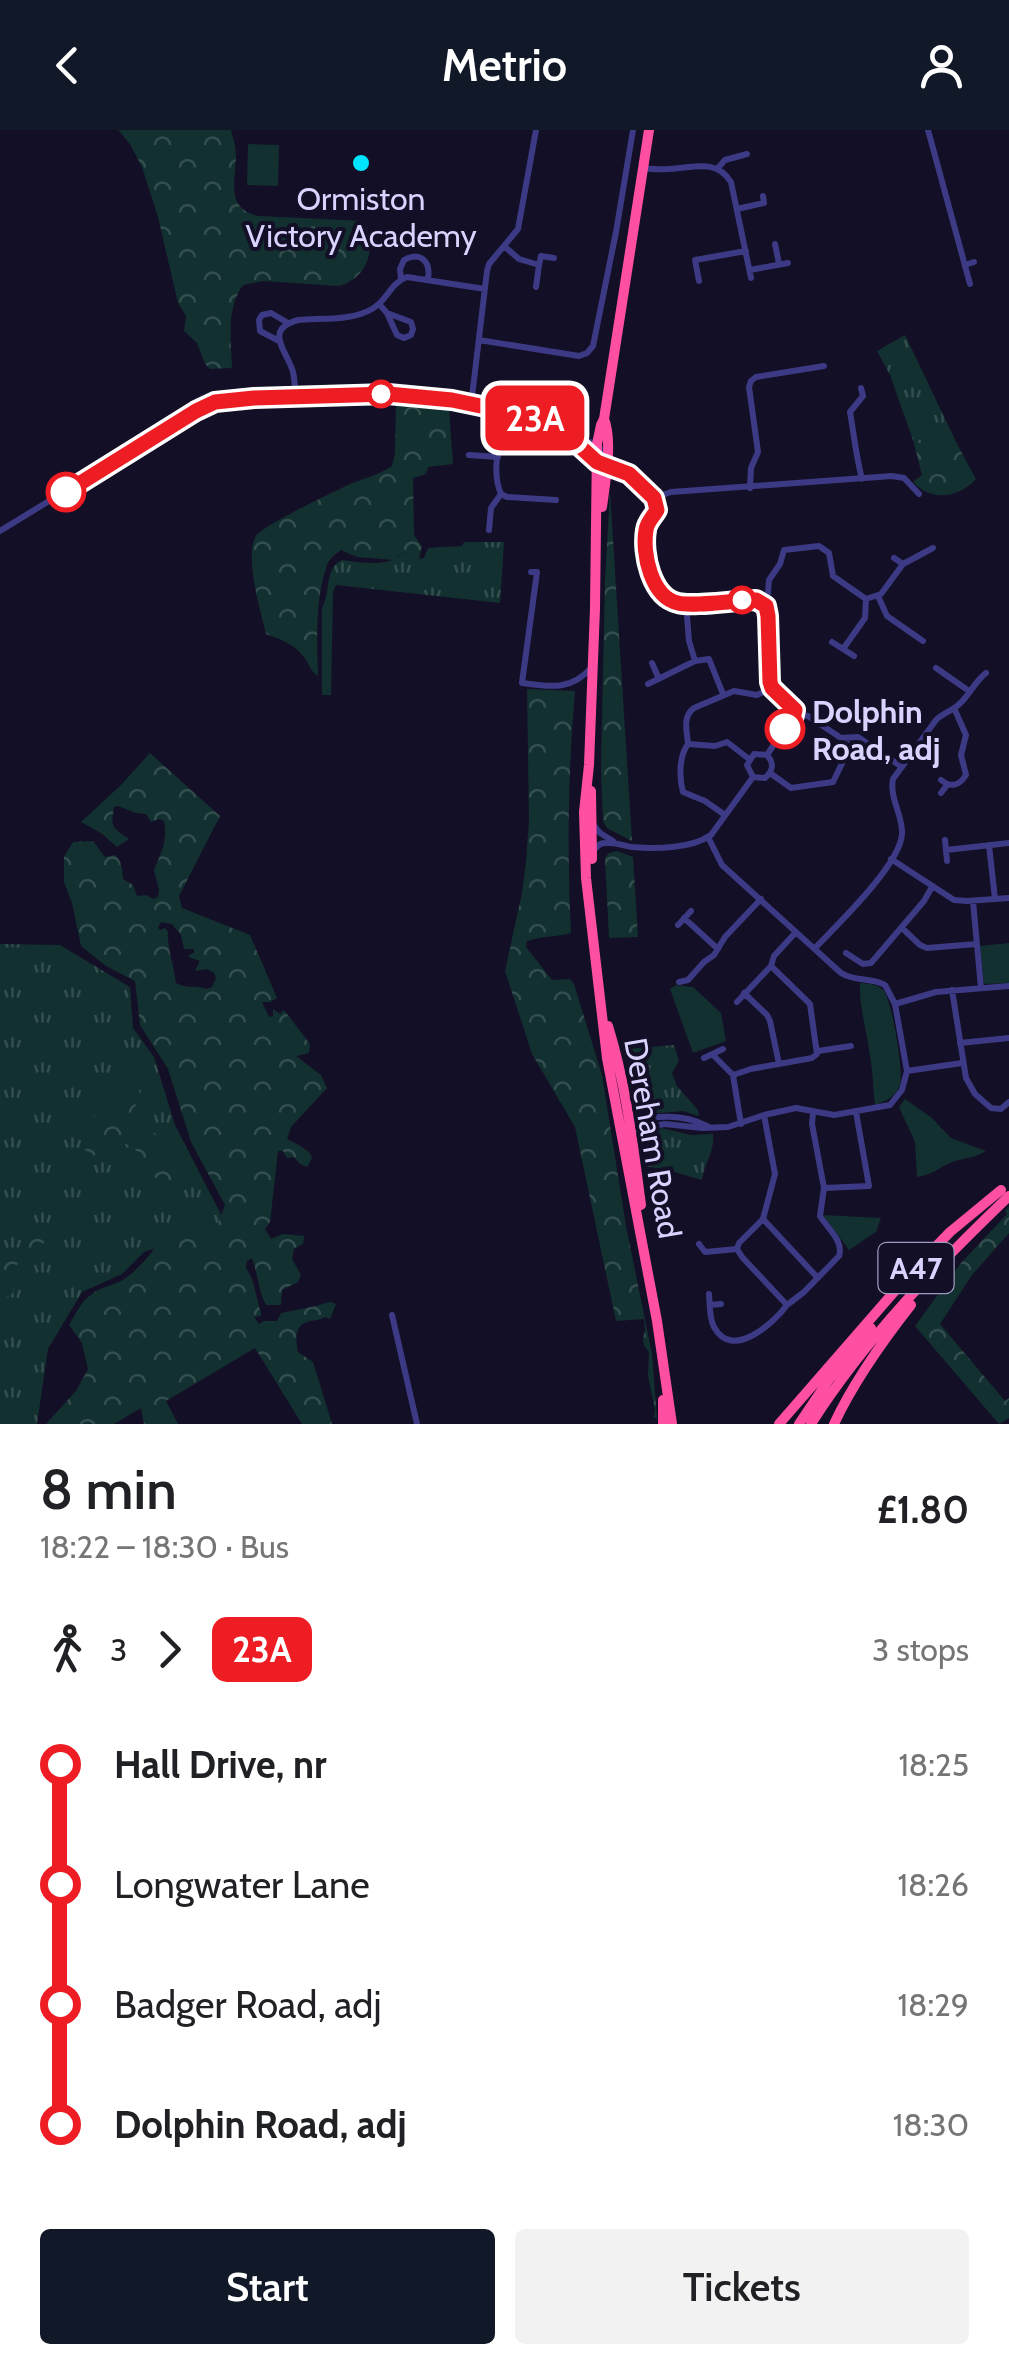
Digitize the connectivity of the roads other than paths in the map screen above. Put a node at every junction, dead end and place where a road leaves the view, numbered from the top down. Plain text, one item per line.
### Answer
1 (536, 130) edge
2 (633, 130) edge
3 (649, 130) edge
4 (928, 130) edge
5 (741, 153) dead end
6 (643, 168) junction
7 (718, 168) junction
8 (764, 203) dead end
9 (735, 216) junction
10 (775, 244) dead end
11 (504, 246) junction
12 (746, 251) junction
13 (554, 258) dead end
14 (974, 262) dead end
15 (539, 265) junction
16 (964, 265) junction
17 (401, 279) junction
18 (428, 279) junction
19 (700, 281) dead end
20 (970, 284) dead end
21 (536, 287) dead end
22 (485, 289) junction
23 (379, 304) junction
24 (387, 313) junction
25 (288, 323) junction
26 (479, 340) junction
27 (279, 341) junction
28 (819, 369) dead end
29 (861, 388) dead end
30 (296, 396) junction
31 (472, 405) junction
32 (507, 412) junction
33 (604, 419) junction
34 (564, 432) junction
35 (597, 444) junction
36 (469, 455) dead end
37 (498, 457) junction
38 (603, 462) junction
39 (862, 479) junction
40 (542, 488) dead end
41 (750, 488) junction
42 (501, 494) junction
43 (920, 494) dead end
44 (542, 498) junction
45 (654, 498) junction
46 (556, 500) dead end
47 (501, 522) dead end
48 (0, 531) edge
49 (932, 548) dead end
50 (894, 558) dead end
51 (903, 564) junction
52 (537, 572) dead end
53 (878, 596) junction
54 (866, 600) junction
55 (686, 603) junction
56 (763, 603) junction
57 (923, 641) dead end
58 (832, 642) dead end
59 (843, 649) junction
60 (854, 656) dead end
61 (696, 661) junction
62 (652, 663) dead end
63 (592, 667) junction
64 (936, 668) dead end
65 (986, 673) dead end
66 (577, 678) junction
67 (659, 679) junction
68 (648, 684) dead end
69 (772, 688) junction
70 (591, 691) junction
71 (969, 691) junction
72 (724, 694) junction
73 (954, 708) junction
74 (795, 714) junction
75 (846, 739) junction
76 (688, 744) junction
77 (767, 755) junction
78 (749, 759) junction
79 (589, 765) junction
80 (902, 767) junction
81 (770, 774) junction
82 (752, 777) junction
83 (892, 790) junction
84 (883, 792) dead end
85 (941, 793) dead end
86 (725, 815) junction
87 (592, 822) junction
88 (708, 838) junction
89 (944, 840) dead end
90 (1009, 842) edge
91 (616, 844) junction
92 (989, 845) junction
93 (946, 850) junction
94 (592, 853) junction
95 (891, 859) junction
96 (947, 861) dead end
97 (932, 887) junction
98 (1009, 898) edge
99 (760, 899) junction
100 (995, 899) junction
101 (973, 901) junction
102 (590, 908) junction
103 (691, 911) dead end
104 (902, 928) junction
105 (796, 932) junction
106 (977, 944) junction
107 (816, 948) junction
108 (718, 949) junction
109 (846, 953) dead end
110 (771, 966) junction
111 (678, 982) dead end
112 (1009, 986) edge
113 (981, 988) junction
114 (952, 990) junction
115 (744, 994) junction
116 (737, 1002) dead end
117 (895, 1004) junction
118 (1009, 1038) edge
119 (838, 1039) dead end
120 (960, 1043) junction
121 (851, 1046) dead end
122 (840, 1048) junction
123 (723, 1049) dead end
124 (818, 1051) junction
125 (713, 1055) junction
126 (704, 1058) dead end
127 (962, 1062) junction
128 (778, 1064) junction
129 (906, 1071) junction
130 (733, 1076) junction
131 (1009, 1102) edge
132 (856, 1112) junction
133 (814, 1113) junction
134 (764, 1114) junction
135 (741, 1124) junction
136 (627, 1126) junction
137 (869, 1186) junction
138 (878, 1186) dead end
139 (824, 1188) junction
140 (1007, 1191) edge
141 (763, 1220) junction
142 (699, 1244) dead end
143 (737, 1248) junction
144 (817, 1277) junction
145 (709, 1294) dead end
146 (720, 1304) dead end
147 (710, 1305) junction
148 (787, 1305) junction
149 (392, 1314) dead end
150 (666, 1376) junction
151 (417, 1424) edge
152 (663, 1424) edge
153 (672, 1424) edge
154 (779, 1424) edge
155 (799, 1424) edge
156 (811, 1424) edge
157 (834, 1424) edge

1 - 11 street
2 - 26 street
3 - 6 highway, Dereham Road
4 - 16 street
5 - 7 street
6 - 7 street
6 - 33 highway, Dereham Road
7 - 9 street
8 - 9 street
9 - 12 street
10 - 12 street
11 - 15 street
11 - 22 street
12 - 19 street
13 - 15 street
14 - 16 street
15 - 21 street
16 - 20 street
17 - 18 street
17 - 18 street
17 - 23 street
18 - 22 street
22 - 26 street
23 - 24 street
23 - 25 street
24 - 24 street
25 - 27 street
25 - 27 street
26 - 31 street
27 - 30 street
28 - 41 street
29 - 39 street
30 - 31 street
30 - 48 street
31 - 32 street
32 - 34 street
32 - 37 street
33 - 35 highway, Dereham Road
33 - 38 highway, Dereham Road
34 - 35 street
34 - 38 street
35 - 38 highway, Dereham Road
36 - 37 street
37 - 42 street
38 - 45 street
38 - 63 highway, Dereham Road
39 - 41 street
39 - 43 street
40 - 44 street
41 - 45 street
42 - 44 street
42 - 47 street
44 - 46 street
45 - 55 street
49 - 51 street
50 - 51 street
51 - 53 street
52 - 66 street
53 - 54 street
53 - 57 street
54 - 56 street
54 - 59 street
55 - 56 street
55 - 61 street
56 - 69 street
58 - 59 street
59 - 60 street
61 - 67 street
61 - 72 street
62 - 67 street
63 - 66 street
63 - 70 highway, Dereham Road
64 - 71 street
65 - 71 street
66 - 70 street
67 - 68 street
69 - 72 street
69 - 74 street
70 - 79 highway, Dereham Road
71 - 73 street
72 - 76 street
73 - 80 street
73 - 85 street
74 - 75 street
74 - 77 street
75 - 80 street
75 - 81 street
76 - 78 street
76 - 86 street
77 - 78 street
77 - 81 street
78 - 82 street
79 - 87 highway, Dereham Road
79 - 102 highway, Dereham Road
80 - 83 street
81 - 82 street
82 - 86 street
83 - 84 street
83 - 95 street
86 - 88 street
87 - 91 street
87 - 94 highway, Dereham Road
88 - 91 street
88 - 99 street
89 - 93 street
90 - 92 street
91 - 94 street
92 - 93 street
92 - 100 street
93 - 96 street
94 - 102 highway, Dereham Road
95 - 97 street
95 - 107 street
97 - 101 street
97 - 104 street
98 - 100 street
99 - 105 street
99 - 108 street
100 - 101 street
101 - 106 street
102 - 136 highway, Dereham Road
103 - 108 street
104 - 106 street
104 - 109 street
105 - 107 street
105 - 110 street
106 - 113 street
107 - 117 street
108 - 111 street
110 - 115 street
110 - 124 street
112 - 113 street
113 - 114 street
114 - 117 street
114 - 120 street
115 - 116 street
115 - 128 street
117 - 129 street
118 - 120 street
119 - 122 street
120 - 127 street
121 - 122 street
122 - 124 street
123 - 125 street
124 - 128 street
125 - 126 street
125 - 130 street
127 - 129 street
127 - 131 street
128 - 130 street
129 - 132 street
130 - 135 street
132 - 133 street
132 - 137 street
133 - 134 street
133 - 139 street
134 - 135 street
134 - 141 street
135 - 136 street
136 - 150 highway, Dereham Road
137 - 138 street
137 - 139 street
139 - 144 street
140 - 154 highway, A47
140 - 155 highway, A47
140 - 156 highway, A47
140 - 157 highway, A47
141 - 143 street
141 - 144 street
142 - 143 street
143 - 148 street
144 - 148 street
145 - 147 street
146 - 147 street
147 - 148 street
149 - 151 street
150 - 152 highway
150 - 153 highway, Dereham Road

